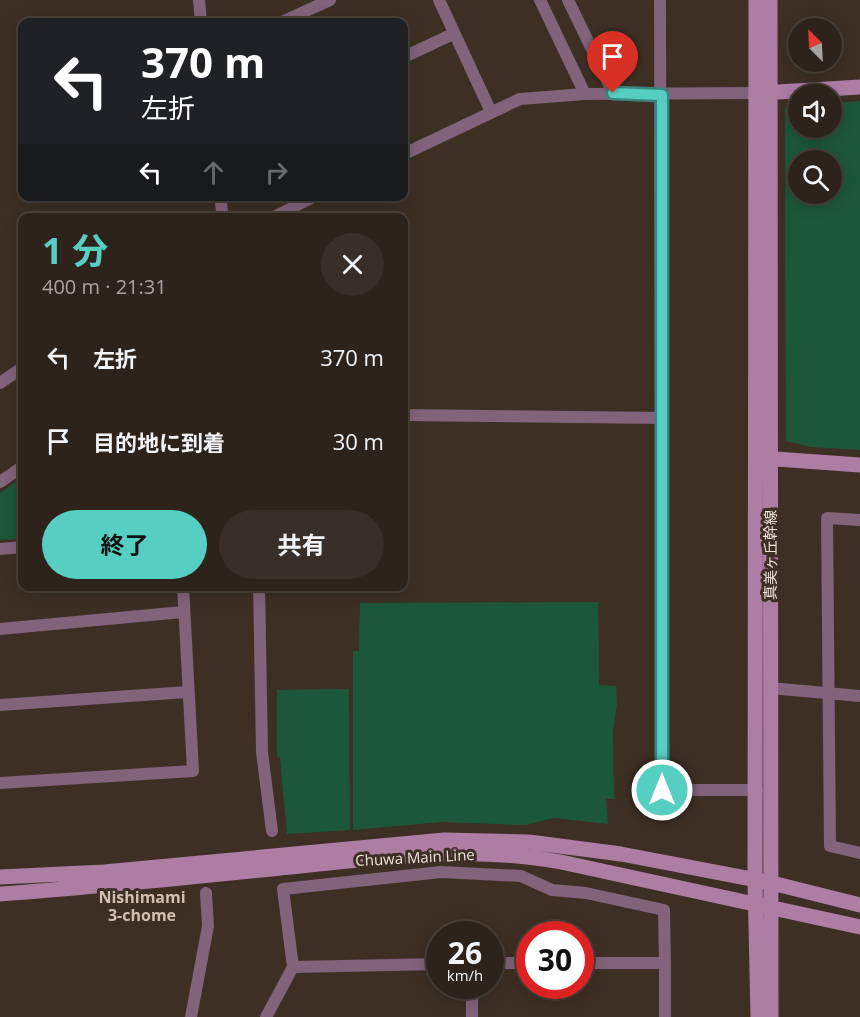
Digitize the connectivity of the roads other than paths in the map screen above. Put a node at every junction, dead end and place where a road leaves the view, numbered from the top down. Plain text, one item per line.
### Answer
1 (199, 0) edge
2 (330, 0) edge
3 (439, 0) edge
4 (540, 0) edge
5 (567, 0) edge
6 (660, 0) edge
7 (756, 0) edge
8 (770, 0) edge
9 (201, 18) edge
10 (291, 18) edge
11 (453, 34) junction
12 (408, 55) edge
13 (860, 87) edge
14 (613, 93) junction
15 (763, 93) junction
16 (585, 94) junction
17 (662, 95) junction
18 (491, 112) junction
19 (408, 152) edge
20 (305, 201) edge
21 (282, 213) edge
22 (18, 371) edge
23 (0, 383) edge
24 (408, 415) edge
25 (663, 418) junction
26 (763, 458) junction
27 (860, 465) edge
28 (18, 470) edge
29 (0, 482) edge
30 (860, 520) edge
31 (18, 547) edge
32 (0, 549) edge
33 (183, 591) edge
34 (259, 591) edge
35 (183, 612) junction
36 (0, 629) edge
37 (770, 688) junction
38 (187, 692) junction
39 (829, 694) junction
40 (860, 696) edge
41 (0, 705) edge
42 (0, 783) edge
43 (757, 790) junction
44 (272, 831) dead end
45 (860, 853) edge
46 (0, 877) edge
47 (756, 880) junction
48 (771, 883) junction
49 (206, 893) dead end
50 (0, 894) edge
51 (860, 905) edge
52 (764, 906) junction
53 (860, 927) edge
54 (594, 963) edge
55 (665, 963) junction
56 (426, 964) edge
57 (293, 967) junction
58 (472, 999) edge
59 (191, 1017) edge
60 (266, 1017) edge
61 (472, 1017) edge
62 (665, 1017) edge
63 (758, 1017) edge
64 (771, 1017) edge

1 - 9 street
2 - 10 street
3 - 11 street
4 - 16 street
5 - 14 street
6 - 17 street
7 - 15 street
8 - 15 street
11 - 12 street
11 - 18 street
13 - 15 street
14 - 16 street
14 - 17 street
15 - 17 street
15 - 26 street, 真美ヶ丘幹線
16 - 18 street
17 - 25 street
18 - 19 street
20 - 21 street
22 - 23 street
24 - 25 street
25 - 43 street
26 - 27 street
26 - 37 street, 真美ヶ丘幹線
26 - 43 street, 真美ヶ丘幹線
28 - 29 street
30 - 39 street
31 - 32 street
33 - 35 street
34 - 44 street
35 - 36 street
35 - 38 street
37 - 39 street
37 - 48 street, 真美ヶ丘幹線
38 - 41 street
38 - 42 street
39 - 40 street
39 - 45 street
43 - 47 street, 真美ヶ丘幹線
46 - 47 street, Chuwa Main Line
47 - 48 street, Chuwa Main Line
47 - 52 street, 真美ヶ丘幹線
48 - 51 street, Chuwa Main Line
48 - 52 street, 真美ヶ丘幹線
49 - 59 street
50 - 52 street, Chuwa Main Line
52 - 53 street, Chuwa Main Line
52 - 63 street, 真美ヶ丘幹線
52 - 64 street, 真美ヶ丘幹線
54 - 55 street
55 - 57 street
55 - 62 street
56 - 57 street
57 - 60 street
58 - 61 street

